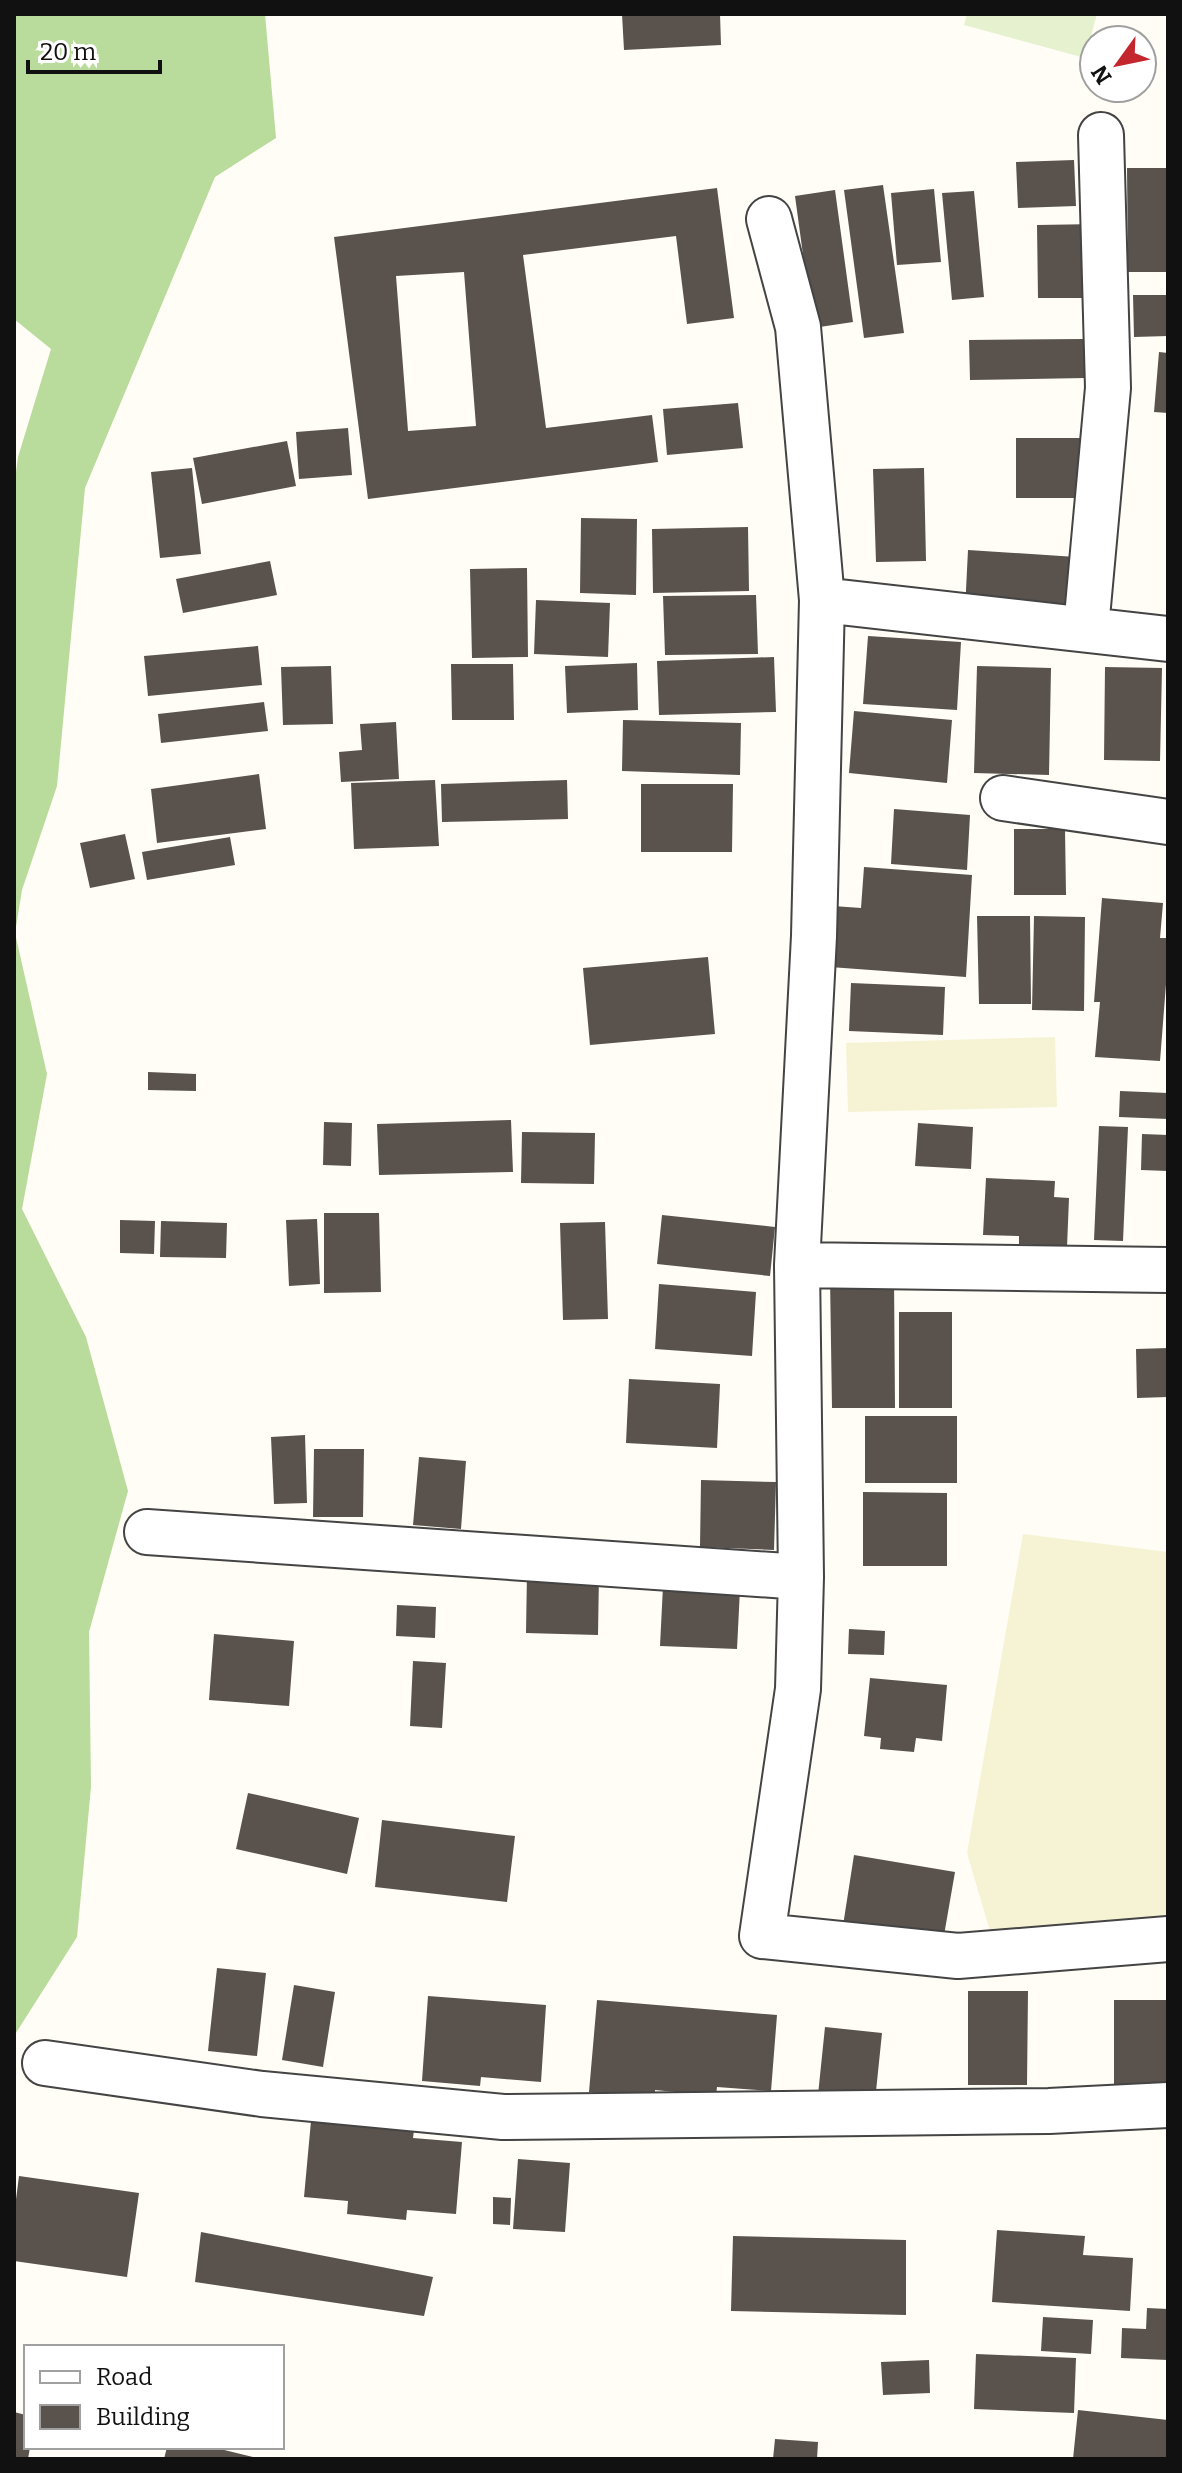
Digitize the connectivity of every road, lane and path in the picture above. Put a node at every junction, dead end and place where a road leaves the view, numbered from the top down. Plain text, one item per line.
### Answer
1 (1101, 135) dead end
2 (769, 219) dead end
3 (822, 600) junction
4 (1086, 628) junction
5 (1168, 639) edge
6 (1003, 798) dead end
7 (1168, 822) edge
8 (797, 1265) junction
9 (1168, 1270) edge
10 (147, 1532) dead end
11 (801, 1577) junction
12 (1168, 1939) edge
13 (45, 2063) dead end
14 (1168, 2105) edge

1 - 4 street
2 - 3 street
3 - 4 street
3 - 8 street
4 - 5 street
6 - 7 street
8 - 9 street
8 - 11 street
10 - 11 street
11 - 12 street
13 - 14 street

